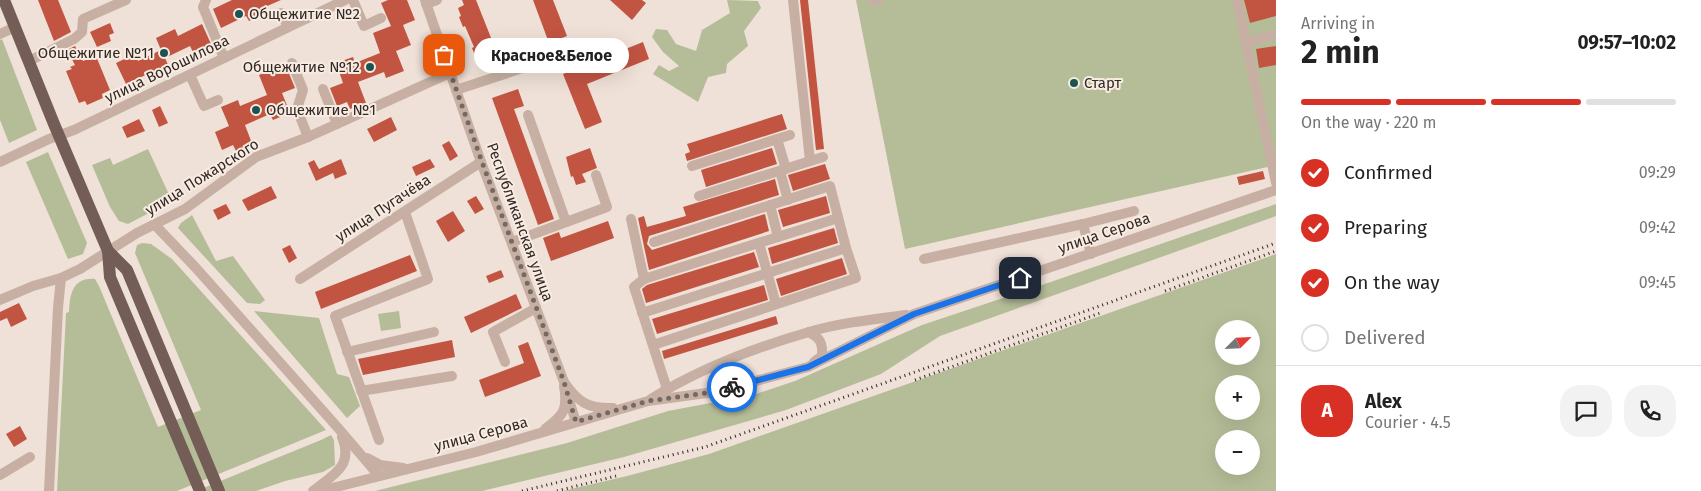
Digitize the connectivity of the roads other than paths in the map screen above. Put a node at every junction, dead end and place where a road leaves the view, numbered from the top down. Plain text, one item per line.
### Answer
1 (4, 0) edge
2 (126, 0) edge
3 (206, 0) edge
4 (345, 0) edge
5 (353, 0) edge
6 (437, 0) edge
7 (793, 0) edge
8 (872, 0) edge
9 (879, 0) edge
10 (1237, 0) edge
11 (425, 2) edge
12 (324, 5) edge
13 (282, 13) dead end
14 (381, 18) dead end
15 (15, 27) junction
16 (288, 27) junction
17 (0, 34) edge
18 (1276, 36) edge
19 (1247, 42) junction
20 (568, 53) dead end
21 (224, 58) junction
22 (29, 61) junction
23 (292, 63) dead end
24 (450, 73) junction
25 (190, 75) junction
26 (323, 89) dead end
27 (456, 90) junction
28 (218, 100) dead end
29 (528, 115) dead end
30 (337, 124) junction
31 (59, 135) junction
32 (790, 135) dead end
33 (308, 137) junction
34 (777, 139) junction
35 (824, 157) dead end
36 (810, 161) junction
37 (0, 162) edge
38 (482, 162) junction
39 (692, 166) dead end
40 (783, 170) junction
41 (596, 175) dead end
42 (1276, 183) edge
43 (1276, 190) edge
44 (699, 196) dead end
45 (788, 200) junction
46 (770, 206) junction
47 (1134, 211) dead end
48 (405, 212) junction
49 (838, 218) junction
50 (631, 219) dead end
51 (566, 222) junction
52 (1083, 224) junction
53 (155, 225) junction
54 (778, 237) junction
55 (512, 242) junction
56 (654, 242) dead end
57 (760, 243) junction
58 (846, 248) junction
59 (108, 251) junction
60 (1091, 254) junction
61 (924, 259) dead end
62 (767, 272) junction
63 (61, 278) junction
64 (300, 279) dead end
65 (644, 279) junction
66 (0, 300) edge
67 (776, 304) junction
68 (536, 308) junction
69 (642, 313) junction
70 (914, 314) junction
71 (434, 332) dead end
72 (809, 332) junction
73 (653, 345) junction
74 (347, 352) junction
75 (505, 362) dead end
76 (808, 367) junction
77 (452, 376) dead end
78 (564, 382) junction
79 (667, 389) junction
80 (361, 391) junction
81 (648, 401) junction
82 (630, 407) junction
83 (576, 422) junction
84 (339, 429) junction
85 (539, 433) junction
86 (379, 440) dead end
87 (358, 452) junction
88 (30, 457) dead end
89 (409, 468) junction
90 (0, 475) edge
91 (379, 476) junction
92 (49, 491) edge
93 (200, 491) edge
94 (219, 491) edge
95 (313, 491) edge
96 (320, 491) edge

1 - 15 main road
2 - 22 street
3 - 21 street
4 - 12 street, улица Ворошилова
5 - 14 street
6 - 11 street
7 - 36 street
8 - 9 street
10 - 19 street
11 - 24 street, Республиканская улица
12 - 16 street, улица Ворошилова
13 - 16 street
15 - 17 street
15 - 22 main road
16 - 21 street, улица Ворошилова
18 - 19 street
19 - 42 street
20 - 27 street
21 - 25 street, улица Ворошилова
22 - 31 main road
23 - 33 street
24 - 27 street, Республиканская улица
24 - 30 street, улица Пожарского
25 - 28 street
25 - 31 street, улица Ворошилова
26 - 30 street
27 - 38 street, Республиканская улица
29 - 51 street
30 - 33 street, улица Пожарского
31 - 37 street, улица Ворошилова
31 - 59 main road
32 - 34 street
33 - 53 street, улица Пожарского
34 - 39 street
34 - 40 street
35 - 36 street
36 - 40 street
38 - 48 street, улица Пугачёва
38 - 55 street, Республиканская улица
40 - 44 street
40 - 45 street
41 - 51 street
43 - 60 street, улица Серова
45 - 46 street
45 - 49 street
46 - 54 street
46 - 56 street
47 - 52 street
48 - 64 street, улица Пугачёва
48 - 74 street
49 - 54 street
49 - 58 street
50 - 65 street
51 - 55 street
52 - 60 street
52 - 61 street
53 - 59 street, улица Пожарского
53 - 84 street
54 - 57 street
55 - 68 street, Республиканская улица
57 - 62 street
57 - 65 street
58 - 62 street
58 - 67 street
59 - 63 street, улица Пожарского
59 - 93 main road
59 - 94 main road
60 - 70 street, улица Серова
62 - 67 street
62 - 69 street
63 - 66 street, улица Пожарского
63 - 92 street
65 - 69 street
67 - 73 street
68 - 75 street
68 - 78 street, Республиканская улица
69 - 73 street
70 - 72 street, улица Серова
70 - 76 street, улица Серова
71 - 74 street
72 - 76 street
72 - 79 street, улица Серова
73 - 79 street
74 - 80 street
76 - 81 street, улица Серова
77 - 80 street
78 - 82 street, Республиканская улица
78 - 83 street
78 - 85 street
79 - 81 street, улица Серова
80 - 86 street
81 - 82 street, улица Серова
82 - 83 street, улица Серова
83 - 85 street, улица Серова
84 - 87 street
84 - 95 street
85 - 89 street, улица Серова
87 - 89 street
87 - 91 street
88 - 90 street
89 - 91 street, улица Серова
91 - 96 street, улица Серова

